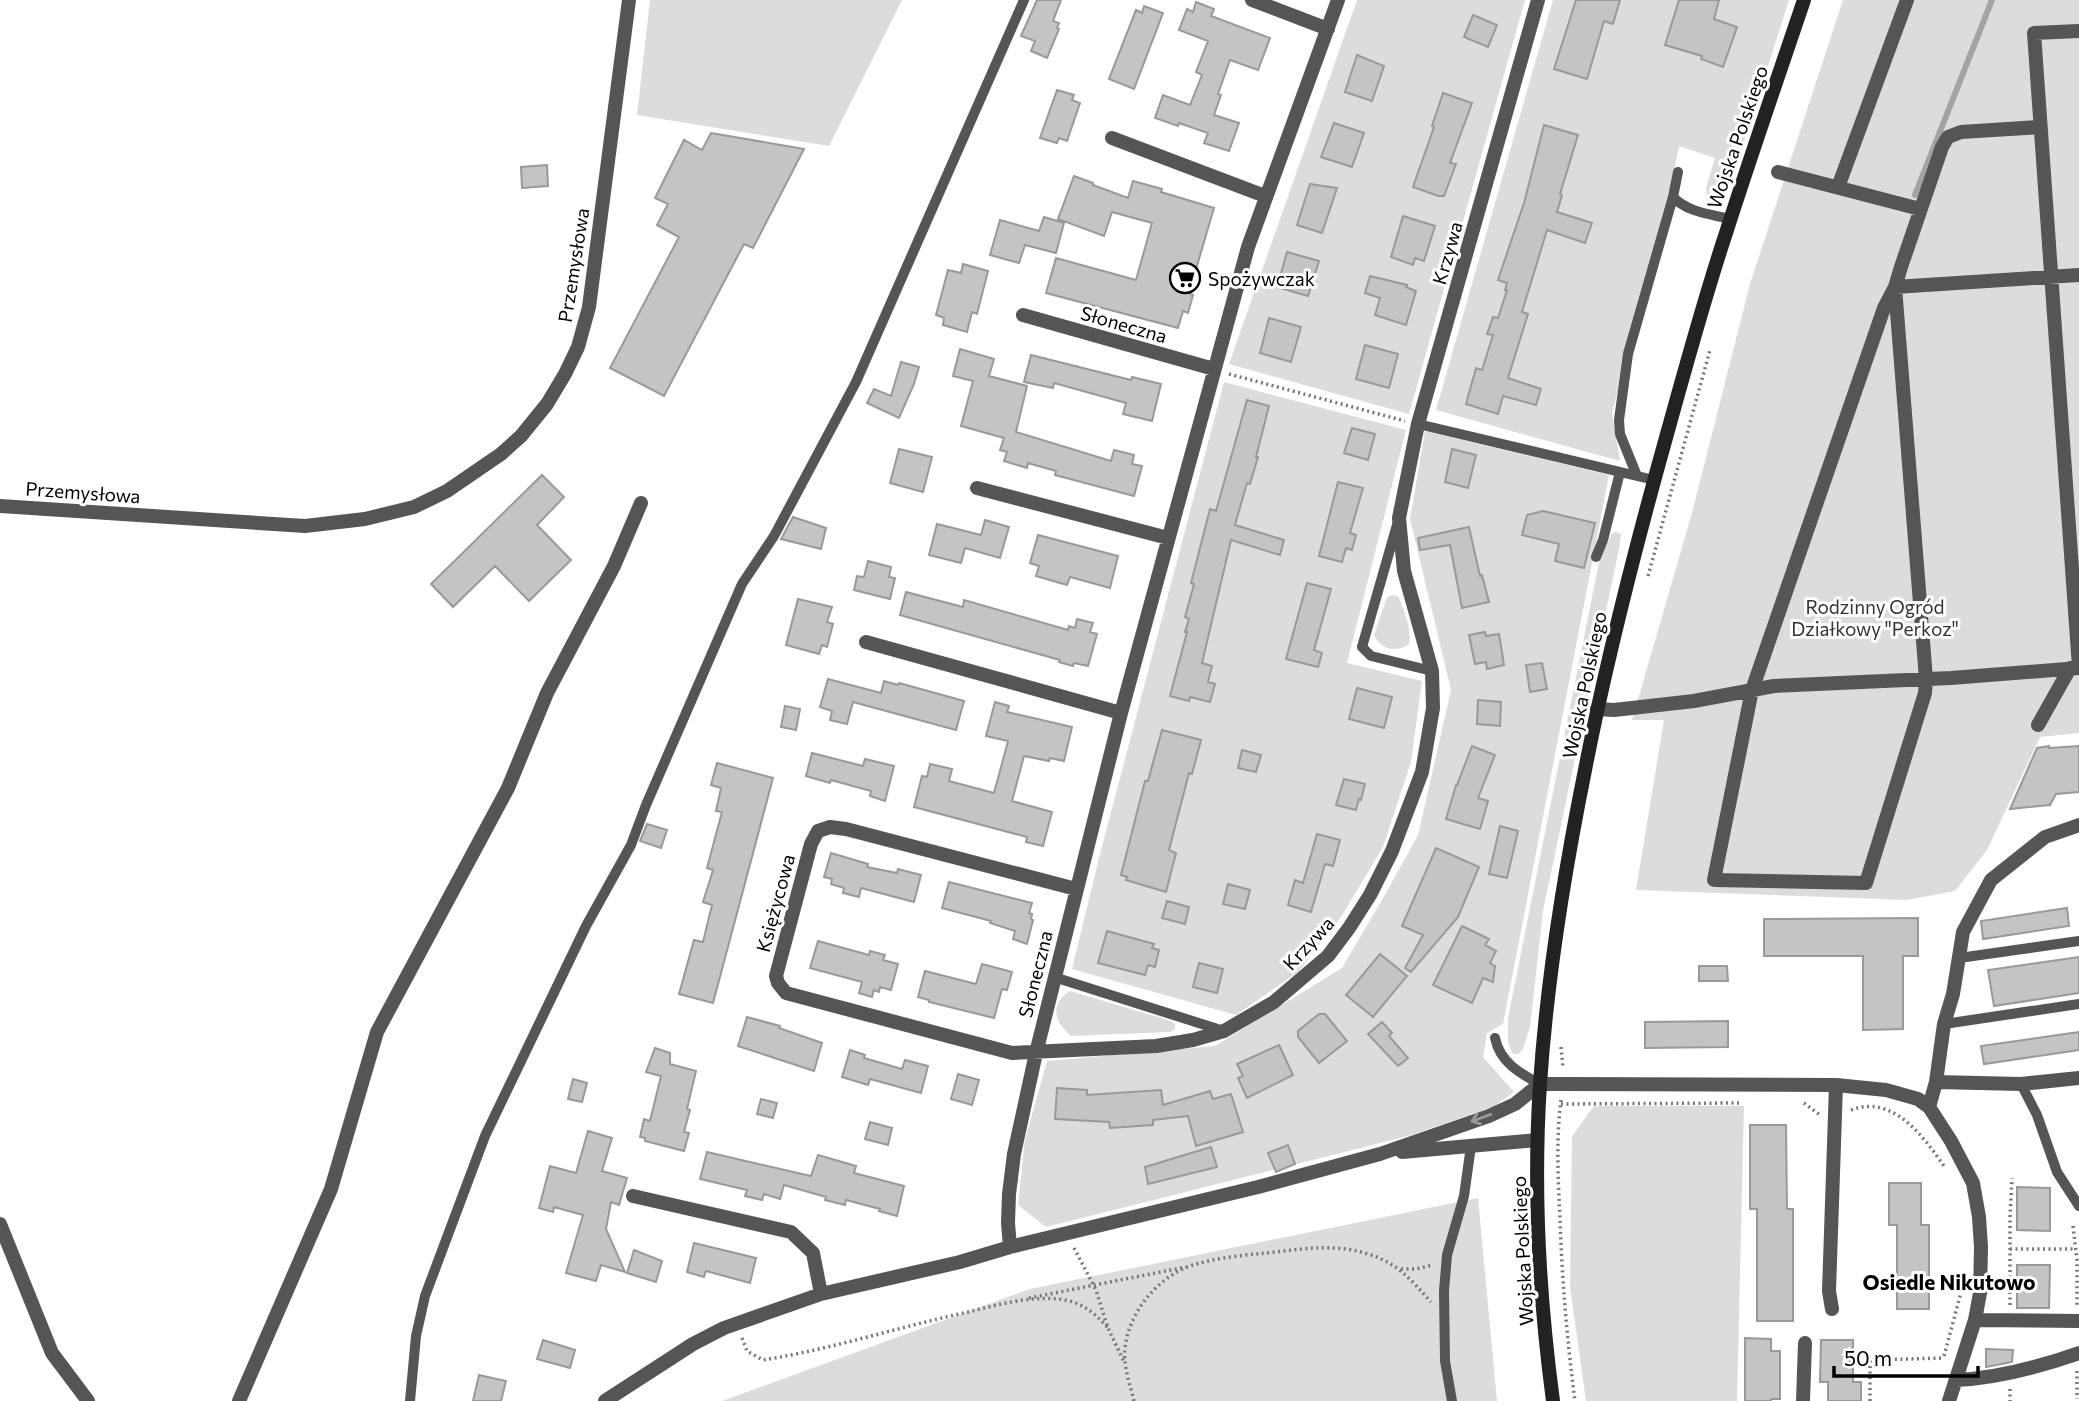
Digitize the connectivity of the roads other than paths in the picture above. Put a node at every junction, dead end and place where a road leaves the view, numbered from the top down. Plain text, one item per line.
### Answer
1 (629, 0) edge
2 (1024, 0) edge
3 (1252, 0) edge
4 (1338, 0) edge
5 (1538, 0) edge
6 (1804, 0) edge
7 (1907, 0) edge
8 (1328, 29) junction
9 (2079, 31) edge
10 (2040, 127) junction
11 (1112, 138) dead end
12 (1678, 172) dead end
13 (1778, 172) dead end
14 (1839, 187) junction
15 (1265, 196) junction
16 (1672, 197) junction
17 (1920, 209) junction
18 (1730, 219) junction
19 (2079, 275) edge
20 (2052, 277) junction
21 (1895, 287) junction
22 (1023, 315) dead end
23 (1214, 369) junction
24 (1418, 424) junction
25 (1620, 472) junction
26 (1637, 476) junction
27 (1654, 480) junction
28 (977, 488) dead end
29 (641, 503) dead end
30 (0, 506) edge
31 (1399, 518) junction
32 (1167, 538) junction
33 (1596, 557) dead end
34 (866, 642) dead end
35 (2076, 668) edge
36 (1432, 671) junction
37 (1926, 679) junction
38 (1752, 690) junction
39 (1597, 709) junction
40 (1121, 713) junction
41 (2038, 725) dead end
42 (2079, 825) edge
43 (1076, 889) junction
44 (2079, 941) edge
45 (1959, 958) junction
46 (1054, 977) junction
47 (2079, 1004) edge
48 (1944, 1024) junction
49 (1224, 1031) junction
50 (1495, 1038) dead end
51 (1036, 1053) junction
52 (2079, 1077) edge
53 (1936, 1082) junction
54 (1540, 1084) junction
55 (2021, 1084) junction
56 (1836, 1085) junction
57 (1929, 1107) junction
58 (1537, 1140) junction
59 (1471, 1146) junction
60 (1380, 1154) junction
61 (633, 1196) dead end
62 (2079, 1206) edge
63 (0, 1224) edge
64 (1010, 1247) junction
65 (821, 1294) junction
66 (1832, 1309) dead end
67 (1975, 1320) junction
68 (2078, 1321) edge
69 (1805, 1343) dead end
70 (2076, 1354) edge
71 (1956, 1380) junction
72 (88, 1401) edge
73 (239, 1401) edge
74 (410, 1401) edge
75 (605, 1401) edge
76 (1452, 1401) edge
77 (1553, 1401) edge
78 (1803, 1401) edge
79 (1950, 1401) edge

1 - 30 street, Przemysłowa
2 - 74 lane
3 - 8 street
4 - 8 street, Słoneczna
5 - 24 street, Krzywa
6 - 18 street, Wojska Polskiego
7 - 14 street
8 - 15 street, Słoneczna
9 - 10 street
10 - 17 street
10 - 20 street
11 - 15 street
12 - 16 lane
13 - 14 street
14 - 17 street
15 - 23 street, Słoneczna
16 - 18 lane
16 - 26 lane
17 - 21 street
18 - 27 street, Wojska Polskiego
19 - 20 street
20 - 21 street
20 - 35 street
21 - 37 street
21 - 38 street
22 - 23 street, Słoneczna
23 - 32 street, Słoneczna
24 - 25 lane
24 - 31 street, Krzywa
25 - 26 lane
25 - 33 lane
26 - 27 lane
27 - 39 street, Wojska Polskiego
28 - 32 street
29 - 73 street
31 - 36 street, Krzywa
31 - 36 lane, Krzywa
32 - 40 street, Słoneczna
34 - 40 street
35 - 37 street
35 - 41 street
36 - 49 street, Krzywa
37 - 38 street
37 - 38 street
38 - 39 street
39 - 54 street, Wojska Polskiego
40 - 43 street, Słoneczna
42 - 45 street
43 - 46 street, Słoneczna
43 - 51 street, Księżycowa
44 - 45 lane
45 - 48 street
46 - 49 lane
46 - 51 street, Słoneczna
47 - 48 lane
48 - 53 street
49 - 51 street, Krzywa
50 - 54 lane
51 - 64 street, Słoneczna
52 - 55 street
53 - 55 street
53 - 57 street
54 - 56 street
54 - 58 street, Wojska Polskiego
54 -> 60 street
55 - 62 lane
56 - 57 street
56 - 66 street
57 - 67 street
58 - 59 street
58 - 77 street, Wojska Polskiego
59 - 60 street
59 - 76 lane
60 - 64 street
61 - 65 street
63 - 72 street
64 - 65 street
65 - 75 street
67 - 68 street
67 - 71 street
69 - 78 street
70 - 71 street
71 - 79 street

